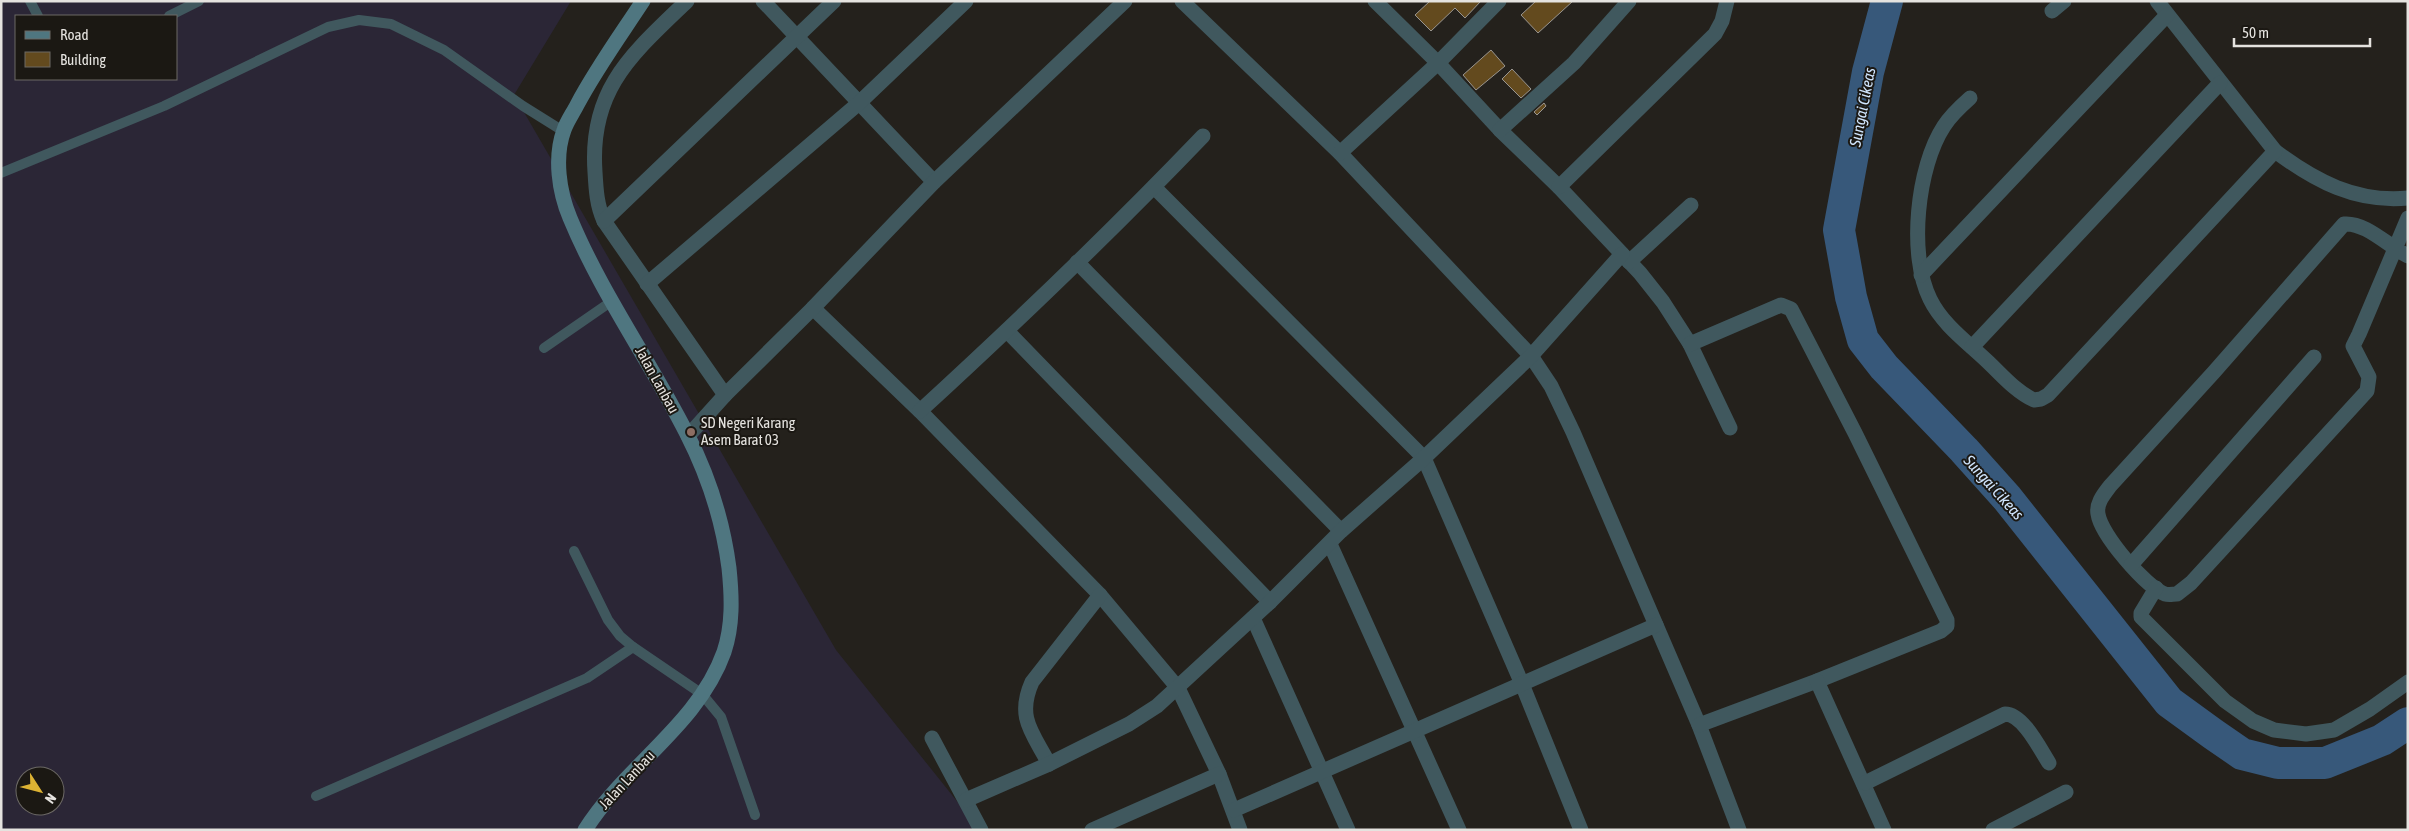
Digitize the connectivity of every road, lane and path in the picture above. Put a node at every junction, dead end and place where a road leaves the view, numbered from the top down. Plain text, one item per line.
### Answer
1 (30, 1) edge
2 (199, 1) edge
3 (643, 1) edge
4 (688, 1) edge
5 (762, 1) edge
6 (834, 1) edge
7 (966, 1) edge
8 (1125, 1) edge
9 (1182, 1) edge
10 (1375, 1) edge
11 (1498, 1) edge
12 (1629, 1) edge
13 (1727, 1) edge
14 (2064, 1) edge
15 (2157, 1) edge
16 (2052, 11) dead end
17 (37, 15) edge
18 (171, 15) edge
19 (2167, 15) junction
20 (797, 38) junction
21 (1438, 63) junction
22 (2220, 83) junction
23 (1970, 98) dead end
24 (859, 103) junction
25 (1500, 130) junction
26 (563, 131) junction
27 (1203, 136) dead end
28 (2275, 151) junction
29 (1340, 153) junction
30 (1, 173) edge
31 (934, 182) junction
32 (1559, 187) junction
33 (1154, 188) junction
34 (2408, 198) edge
35 (1691, 205) dead end
36 (2408, 218) edge
37 (604, 222) junction
38 (2401, 253) edge
39 (1625, 258) junction
40 (1077, 262) junction
41 (1921, 275) junction
42 (647, 284) junction
43 (612, 302) junction
44 (813, 308) junction
45 (1007, 331) junction
46 (1690, 344) junction
47 (1972, 347) junction
48 (544, 348) dead end
49 (1531, 356) junction
50 (2314, 357) dead end
51 (725, 395) junction
52 (920, 411) junction
53 (1730, 428) dead end
54 (688, 436) junction
55 (1424, 458) junction
56 (1340, 531) junction
57 (1330, 544) junction
58 (574, 551) dead end
59 (2131, 565) junction
60 (2156, 588) junction
61 (1100, 595) junction
62 (1270, 602) junction
63 (1252, 618) junction
64 (1656, 625) junction
65 (633, 647) junction
66 (1817, 681) junction
67 (2408, 682) edge
68 (1522, 684) junction
69 (1178, 688) junction
70 (702, 694) junction
71 (1699, 725) junction
72 (1414, 733) junction
73 (932, 738) dead end
74 (2049, 763) dead end
75 (1049, 764) junction
76 (1322, 772) junction
77 (1219, 774) junction
78 (1865, 783) junction
79 (2066, 792) dead end
80 (316, 796) dead end
81 (966, 800) junction
82 (1234, 810) junction
83 (754, 814) dead end
84 (585, 830) edge
85 (981, 830) edge
86 (1092, 830) edge
87 (1240, 830) edge
88 (1348, 830) edge
89 (1459, 830) edge
90 (1581, 830) edge
91 (1740, 830) edge
92 (1884, 830) edge
93 (1993, 830) edge

1 - 17 lane
2 - 18 lane
3 - 26 street, Jalan Lanbau
4 - 37 street
5 - 20 street
6 - 20 street
7 - 24 street
8 - 31 street
9 - 29 street
10 - 21 street
11 - 21 street
12 - 25 street
13 - 32 street
14 - 16 street
15 - 19 street
19 - 22 street
19 - 41 street
20 - 24 street
20 - 37 street
21 - 25 street
21 - 29 street
22 - 28 street
22 - 47 street
23 - 41 street
24 - 31 street
24 - 42 street
25 - 32 street
26 - 30 lane
26 - 43 street, Jalan Lanbau
27 - 33 street
28 - 34 street
28 - 47 street
29 - 49 street
31 - 44 street
32 - 39 street
33 - 40 street
33 - 55 street
35 - 39 street
36 - 38 street
37 - 42 street
38 - 59 street
38 - 60 street
39 - 46 street
39 - 49 street
40 - 45 street
40 - 56 street
41 - 47 street
42 - 51 street
43 - 48 lane
43 - 54 street, Jalan Lanbau
44 - 51 street
44 - 52 street
45 - 52 street
45 - 62 street
46 - 53 street
46 - 66 street
49 - 55 street
49 - 64 street
50 - 59 street
51 - 54 street
52 - 61 street
54 - 70 street, Jalan Lanbau
55 - 56 street
55 - 68 street
56 - 57 street
57 - 62 street
57 - 72 street
58 - 65 lane
59 - 60 street
60 - 67 street
61 - 69 street
61 - 75 street
62 - 63 street
63 - 69 street
63 - 76 street
64 - 68 street
64 - 71 street
65 - 70 lane
65 - 80 lane
66 - 71 street
66 - 78 street
68 - 72 street
68 - 90 street
69 - 75 street
69 - 77 street
70 - 83 lane
70 - 84 street, Jalan Lanbau
71 - 91 street
72 - 76 street
72 - 89 street
73 - 81 street
74 - 78 street
75 - 81 street
76 - 82 street
76 - 88 street
77 - 82 street
77 - 86 street
78 - 92 street
79 - 93 street
81 - 85 street
82 - 87 street

